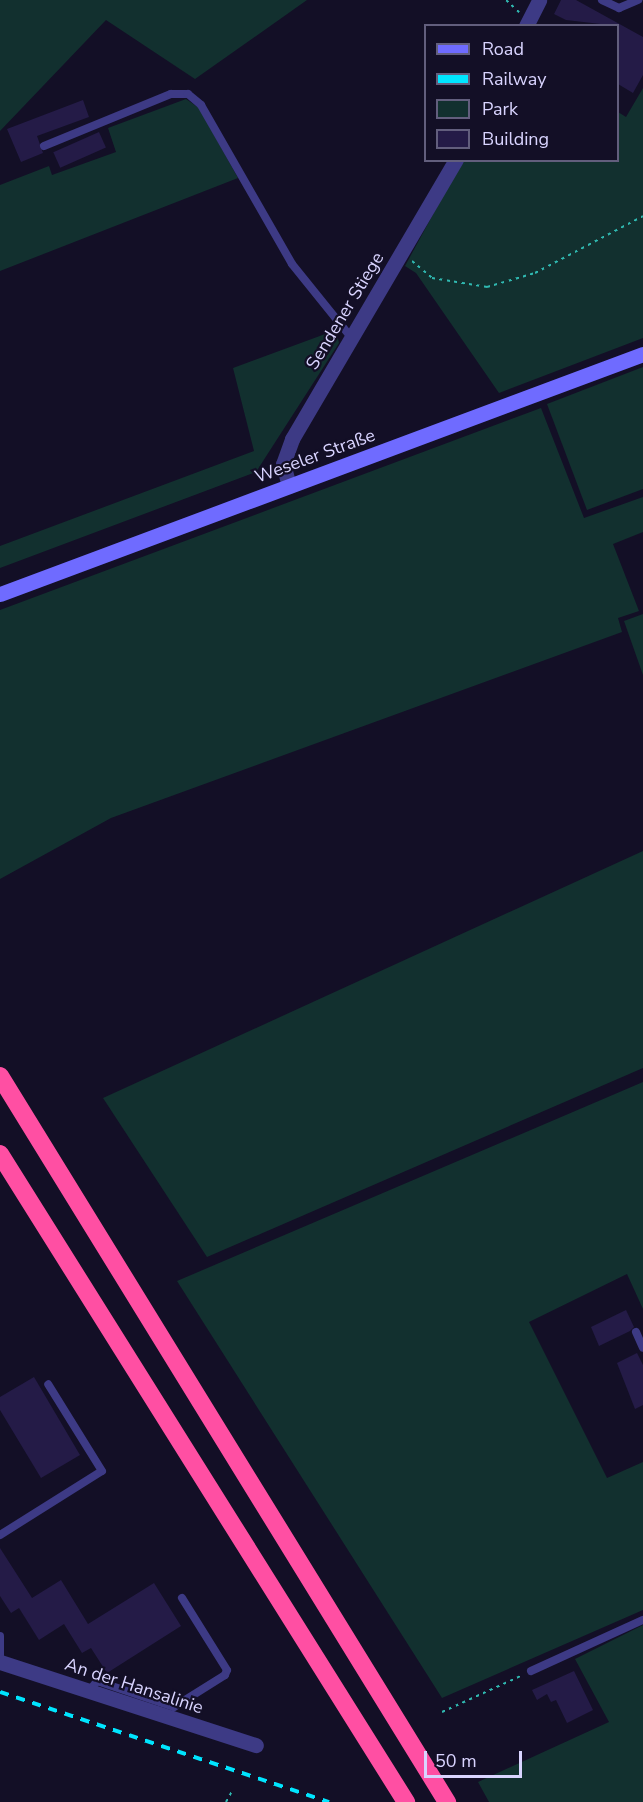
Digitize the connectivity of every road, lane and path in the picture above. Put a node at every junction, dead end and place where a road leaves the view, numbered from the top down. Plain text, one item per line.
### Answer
1 (539, 0) edge
2 (602, 0) edge
3 (638, 0) edge
4 (527, 24) edge
5 (44, 146) dead end
6 (455, 162) edge
7 (643, 216) edge
8 (422, 272) dead end
9 (351, 337) junction
10 (643, 354) edge
11 (289, 486) junction
12 (0, 594) edge
13 (0, 1076) edge
14 (0, 1154) edge
15 (636, 1332) dead end
16 (643, 1348) edge
17 (48, 1384) dead end
18 (0, 1535) edge
19 (182, 1598) dead end
20 (643, 1620) edge
21 (0, 1636) edge
22 (0, 1662) edge
23 (531, 1671) joint
24 (88, 1692) junction
25 (442, 1712) dead end
26 (256, 1745) dead end
27 (232, 1791) dead end
28 (226, 1802) edge
29 (406, 1802) edge
30 (447, 1802) edge

1 - 4 street
2 - 3 lane
5 - 9 lane
6 - 9 street, Sendener Stiege
7 - 8 path
9 - 11 street, Sendener Stiege
10 - 11 main road, Weseler Straße
11 - 12 main road, Weseler Straße
13 - 30 highway
14 - 29 highway
15 - 16 lane
17 - 18 lane
19 - 24 lane
20 - 23 lane
21 - 22 lane
22 - 24 street, An der Hansalinie
23 - 25 path
24 - 26 street, An der Hansalinie
27 - 28 path

